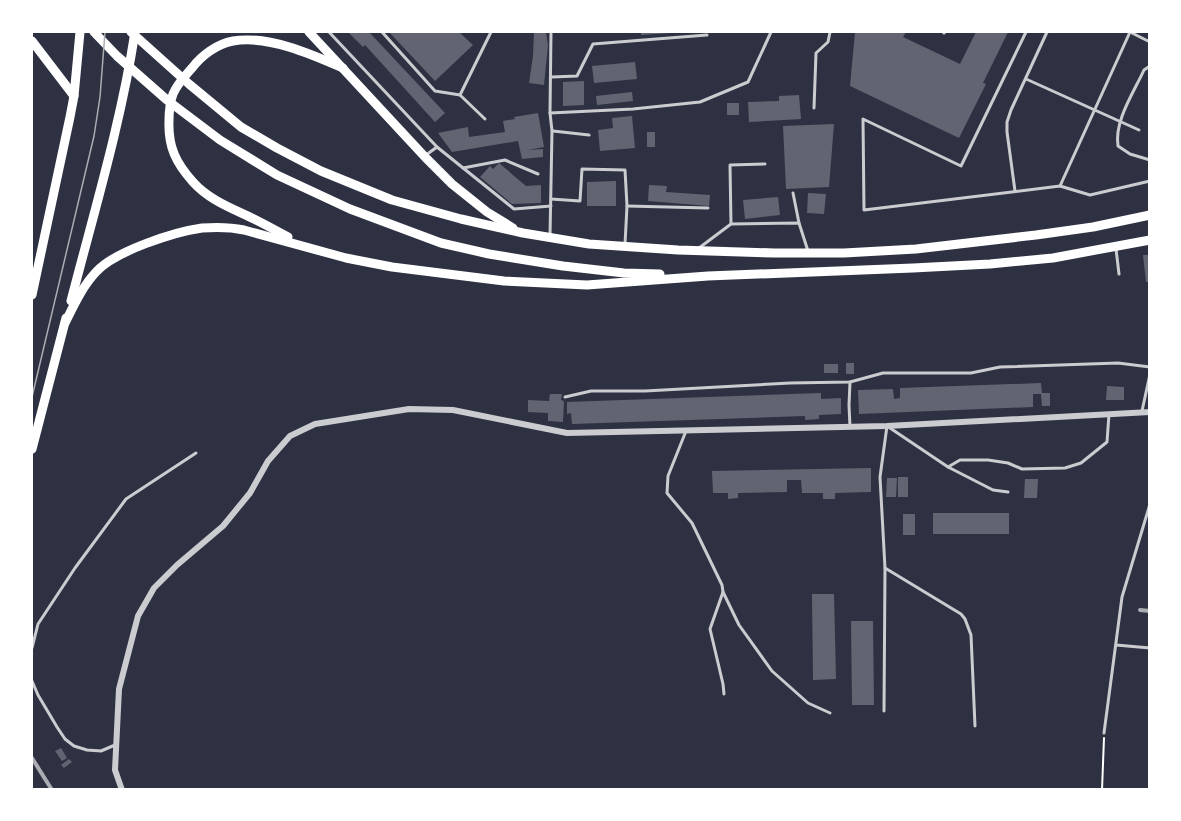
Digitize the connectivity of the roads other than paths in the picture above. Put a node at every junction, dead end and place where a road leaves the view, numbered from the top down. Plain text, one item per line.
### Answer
1 (80, 32) edge
2 (94, 32) edge
3 (133, 32) edge
4 (142, 32) edge
5 (309, 32) edge
6 (329, 32) edge
7 (382, 32) edge
8 (491, 32) edge
9 (551, 32) edge
10 (771, 32) edge
11 (830, 32) edge
12 (1026, 32) edge
13 (1047, 32) edge
14 (1130, 32) edge
15 (707, 35) dead end
16 (32, 40) edge
17 (1149, 42) edge
18 (130, 63) junction
19 (1149, 66) edge
20 (343, 68) junction
21 (551, 77) junction
22 (1026, 79) junction
23 (460, 95) junction
24 (74, 96) junction
25 (814, 108) dead end
26 (1095, 110) junction
27 (550, 113) junction
28 (485, 119) dead end
29 (1120, 122) junction
30 (552, 130) junction
31 (1139, 130) dead end
32 (590, 135) dead end
33 (437, 147) junction
34 (425, 157) junction
35 (1149, 160) edge
36 (765, 164) dead end
37 (462, 168) junction
38 (538, 174) dead end
39 (1149, 181) edge
40 (1060, 186) junction
41 (1015, 191) junction
42 (793, 194) dead end
43 (551, 199) junction
44 (551, 206) junction
45 (627, 206) junction
46 (708, 208) dead end
47 (1149, 215) edge
48 (799, 223) junction
49 (731, 224) junction
50 (523, 233) junction
51 (550, 238) junction
52 (1149, 240) edge
53 (306, 246) junction
54 (1115, 246) junction
55 (624, 247) junction
56 (696, 251) junction
57 (808, 253) junction
58 (1119, 274) dead end
59 (708, 276) junction
60 (32, 295) edge
61 (65, 323) junction
62 (1149, 367) edge
63 (1149, 374) edge
64 (850, 382) junction
65 (565, 397) dead end
66 (1149, 412) edge
67 (1142, 413) junction
68 (1109, 414) junction
69 (887, 426) junction
70 (850, 427) junction
71 (686, 431) junction
72 (32, 448) edge
73 (196, 453) dead end
74 (948, 467) junction
75 (1008, 492) dead end
76 (1149, 504) edge
77 (885, 568) junction
78 (723, 592) junction
79 (1116, 645) junction
80 (32, 648) edge
81 (1149, 648) edge
82 (32, 681) edge
83 (724, 694) dead end
84 (884, 711) dead end
85 (830, 713) dead end
86 (975, 726) dead end
87 (1104, 733) road end
88 (117, 745) junction
89 (122, 789) edge

1 - 24 main road
2 - 59 main road
3 - 18 main road
3 - 50 main road
4 - 18 main road
5 - 20 main road
6 - 33 lane
7 - 23 lane
8 - 23 lane
9 - 21 lane
10 - 27 lane
11 - 25 lane
12 - 41 lane
13 - 22 lane
14 - 17 lane
14 - 26 lane
15 - 21 lane
16 - 24 main road
18 - 61 main road
19 - 29 lane
20 - 34 main road
20 - 53 main road
21 - 27 lane
22 - 26 lane
22 - 41 lane
23 - 28 lane
24 - 60 main road
26 - 29 lane
26 - 40 lane
27 - 30 lane
29 - 31 lane
29 - 35 lane
30 - 32 lane
30 - 43 lane
33 - 34 lane
33 - 37 lane
34 - 50 main road
36 - 49 lane
37 - 38 lane
37 - 44 lane
39 - 40 lane
40 - 41 lane
42 - 48 lane
43 - 44 lane
43 - 45 lane
44 - 51 lane
45 - 46 lane
45 - 55 lane
47 - 57 main road
48 - 49 lane
48 - 57 lane
49 - 56 lane
50 - 51 main road
51 - 55 main road
52 - 54 main road
53 - 59 main road
53 - 61 main road
54 - 58 lane
54 - 59 main road
55 - 56 main road
56 - 57 main road
61 - 72 main road
62 - 64 lane
63 - 67 lane
64 - 65 lane
64 - 70 lane
66 - 67 street
67 - 68 street
68 - 69 street
68 - 74 lane
69 - 70 street
69 - 74 lane
69 - 77 lane
70 - 71 street
71 - 78 lane
71 - 88 street
73 - 80 lane
74 - 75 lane
76 - 79 lane
77 - 84 lane
77 - 86 lane
78 - 83 lane
78 - 85 lane
79 - 81 lane
79 - 87 lane
82 - 88 lane
88 - 89 street

